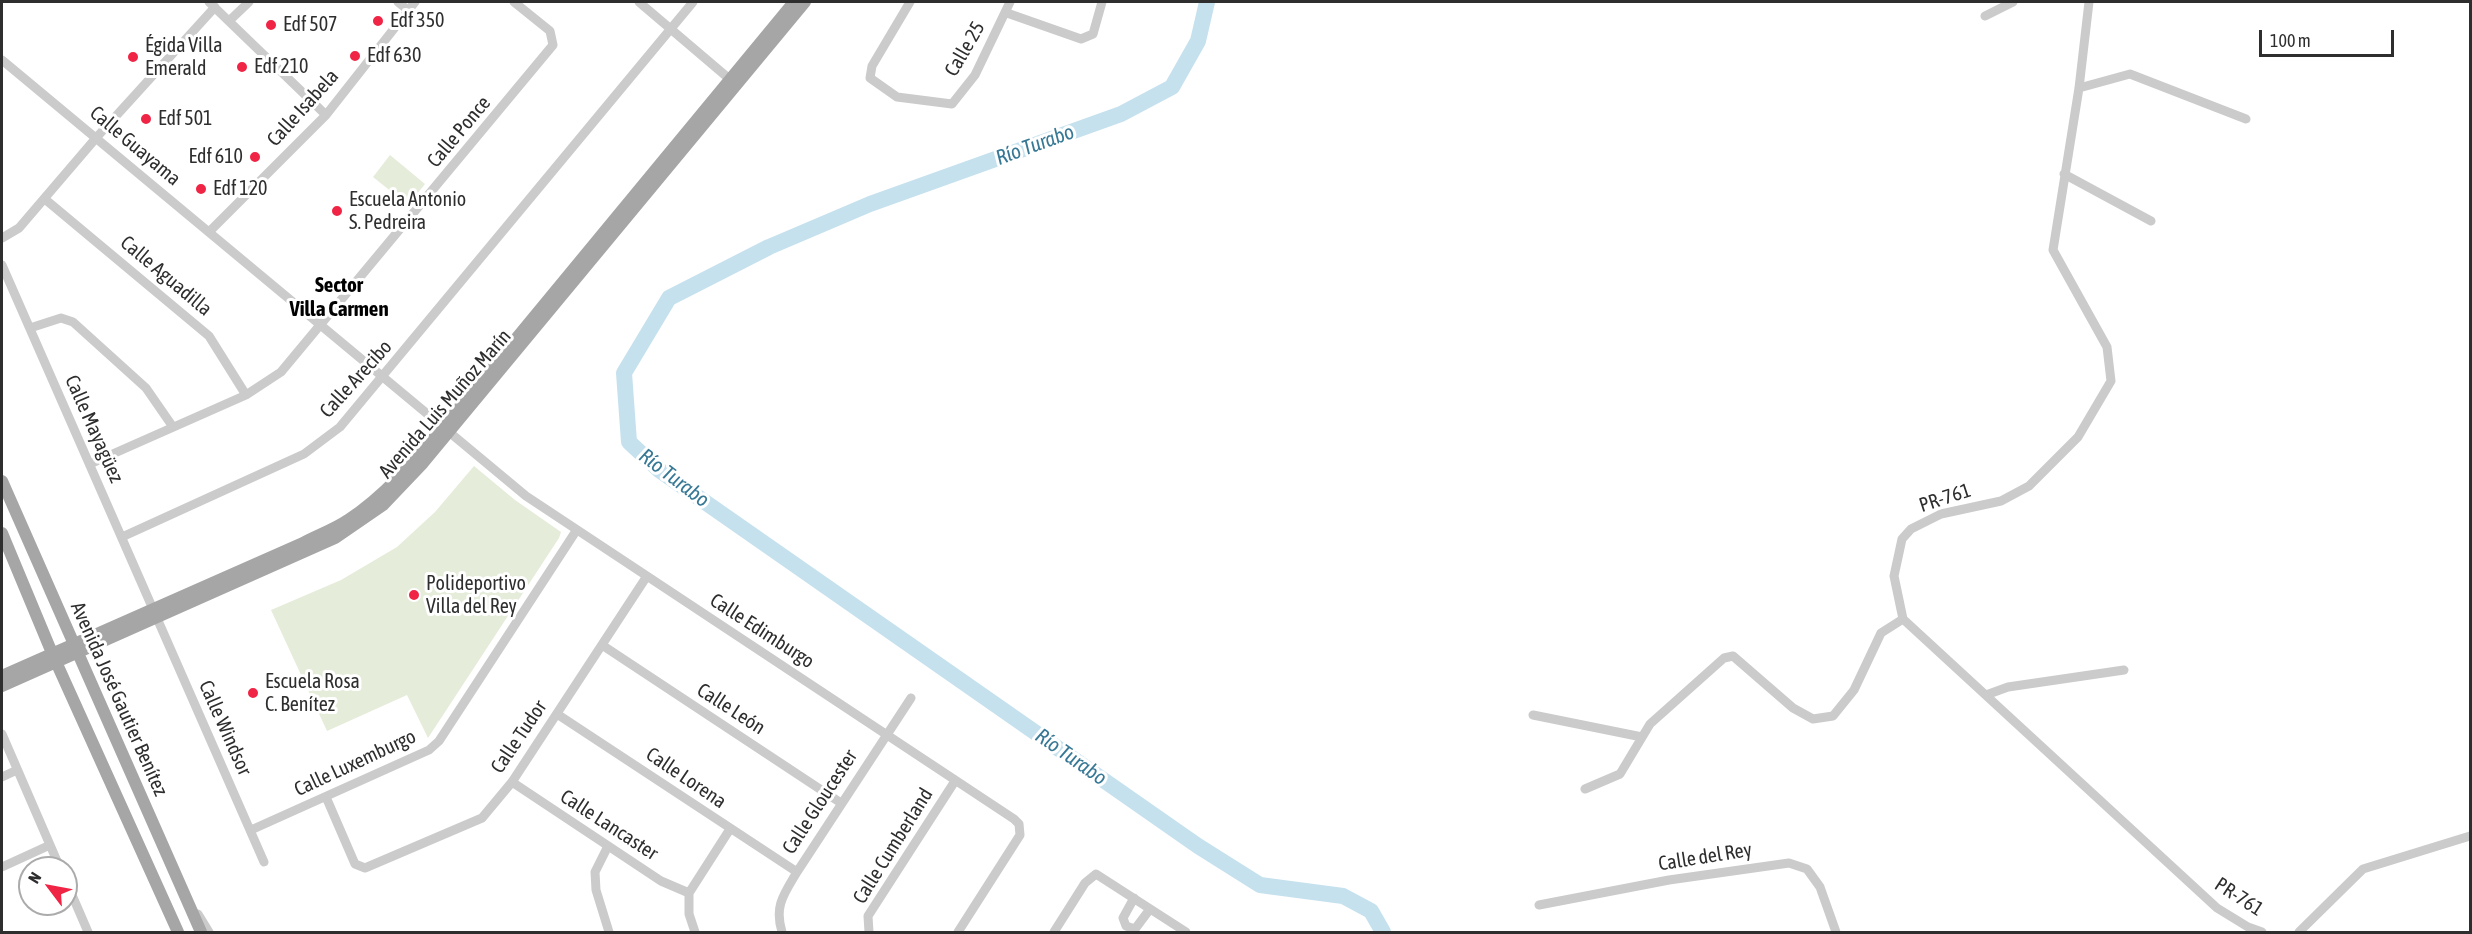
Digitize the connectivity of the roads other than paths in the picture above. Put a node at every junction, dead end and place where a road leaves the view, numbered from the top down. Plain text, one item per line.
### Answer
1 (249, 2) edge
2 (398, 2) edge
3 (415, 2) edge
4 (514, 2) edge
5 (639, 2) edge
6 (693, 2) edge
7 (794, 2) edge
8 (805, 2) edge
9 (910, 2) edge
10 (1010, 2) edge
11 (1102, 2) edge
12 (2013, 2) edge
13 (2089, 2) edge
14 (212, 4) edge
15 (409, 11) junction
16 (1007, 13) junction
17 (1985, 16) dead end
18 (230, 21) junction
19 (671, 28) junction
20 (2, 60) edge
21 (734, 83) junction
22 (2079, 88) junction
23 (326, 115) junction
24 (2246, 119) dead end
25 (96, 138) junction
26 (2064, 174) junction
27 (45, 200) junction
28 (2151, 221) dead end
29 (209, 232) junction
30 (2, 238) edge
31 (2, 265) edge
32 (321, 325) junction
33 (30, 328) junction
34 (383, 377) junction
35 (246, 395) junction
36 (173, 427) junction
37 (447, 429) junction
38 (90, 464) junction
39 (493, 468) joint
40 (2, 481) edge
41 (576, 531) junction
42 (2, 533) edge
43 (122, 537) junction
44 (647, 576) junction
45 (153, 614) junction
46 (1904, 619) junction
47 (602, 645) junction
48 (75, 648) junction
49 (54, 657) junction
50 (2124, 670) dead end
51 (2, 676) edge
52 (2, 686) edge
53 (1986, 695) junction
54 (911, 698) dead end
55 (557, 714) junction
56 (1533, 715) dead end
57 (2, 734) edge
58 (887, 735) junction
59 (1641, 737) junction
60 (17, 770) junction
61 (2, 777) edge
62 (955, 781) junction
63 (512, 782) junction
64 (1585, 789) dead end
65 (326, 797) junction
66 (841, 803) junction
67 (730, 829) junction
68 (251, 830) junction
69 (2470, 836) edge
70 (50, 845) junction
71 (608, 846) junction
72 (55, 856) edge
73 (264, 862) dead end
74 (2, 867) edge
75 (796, 872) junction
76 (181, 886) junction
77 (689, 892) junction
78 (1134, 898) junction
79 (1539, 905) dead end
80 (1150, 909) junction
81 (78, 910) edge
82 (88, 933) edge
83 (178, 933) edge
84 (201, 933) edge
85 (209, 933) edge
86 (609, 933) edge
87 (695, 933) edge
88 (782, 933) edge
89 (869, 933) edge
90 (958, 933) edge
91 (1054, 933) edge
92 (1186, 933) edge
93 (1836, 933) edge
94 (2262, 933) edge
95 (2299, 933) edge

1 - 18 street
2 - 15 street
3 - 15 street, Calle Isabela
4 - 32 street, Calle Ponce
5 - 19 street
6 - 19 street, Calle Arecibo
7 - 21 main road, Avenida Luis Muñoz Marín
8 - 21 main road, Avenida Luis Muñoz Marín
9 - 16 street, Calle 25
10 - 16 street, Calle 25
11 - 16 street
12 - 17 street
13 - 22 street, PR-761 / PR-761
14 - 18 street
14 - 25 street
15 - 23 street, Calle Isabela
18 - 23 street
19 - 21 street
19 - 34 street, Calle Arecibo
20 - 25 street, Calle Guayama
21 - 37 main road, Avenida Luis Muñoz Marín
22 - 24 street
22 - 26 street, PR-761 / PR-761
23 - 29 street, Calle Isabela
25 - 27 street
25 - 29 street, Calle Guayama
26 - 28 street
26 - 46 street, PR-761 / PR-761
27 - 30 street
27 - 35 street, Calle Aguadilla
29 - 32 street, Calle Guayama
31 - 33 street, Calle Mayagüez
32 - 34 street, Calle Guayama
32 - 35 street, Calle Ponce
33 - 36 street
33 - 38 street, Calle Mayagüez
34 - 37 street, Calle Guayama
34 - 43 street, Calle Arecibo
35 - 36 street, Calle Ponce
36 - 38 street, Calle Ponce
37 - 39 street, Calle Guayama
37 - 45 main road, Avenida Luis Muñoz Marín
38 - 43 street, Calle Mayagüez
39 - 41 street, Calle Edimburgo
40 - 48 main road, Avenida José Gautier Benítez
41 - 44 street, Calle Edimburgo
41 - 65 street, Calle Luxemburgo
42 - 49 main road, Avenida José Gautier Benítez
43 - 45 street, Calle Mayagüez
44 - 47 street, Calle Tudor
44 - 58 street, Calle Edimburgo
45 - 48 main road, Avenida Luis Muñoz Marín
45 - 68 street, Calle Windsor
46 - 53 street, PR-761 / PR-761
46 - 59 street
47 - 55 street, Calle Tudor
47 - 66 street, Calle León
48 - 49 main road, Avenida Luis Muñoz Marín
48 - 76 main road, Avenida José Gautier Benítez
49 - 51 main road, Avenida Luis Muñoz Marín
49 - 52 main road, Avenida Luis Muñoz Marín
49 - 83 main road, Avenida José Gautier Benítez
50 - 53 street
53 - 94 street, PR-761 / PR-761
54 - 58 street, Calle Gloucester
55 - 63 street, Calle Tudor
55 - 67 street, Calle Lorena
56 - 59 street
57 - 60 street
58 - 62 street, Calle Edimburgo
58 - 66 street, Calle Gloucester
59 - 64 street
60 - 61 street
60 - 70 street
62 - 89 street, Calle Cumberland
62 - 90 street, Calle Edimburgo
63 - 65 street, Calle Tudor
63 - 71 street, Calle Lancaster
65 - 68 street, Calle Luxemburgo
66 - 75 street, Calle Gloucester
67 - 75 street, Calle Lorena
67 - 77 street
68 - 73 street, Calle Windsor
69 - 95 street
70 - 72 street
70 - 74 street
71 - 77 street, Calle Lancaster
71 - 86 street
75 - 88 street, Calle Gloucester
76 - 84 main road, Avenida José Gautier Benítez
76 - 85 street
77 - 87 street
78 - 80 street
78 - 80 street
78 - 91 street
79 - 93 street, Calle del Rey
80 - 92 street
81 - 82 street

